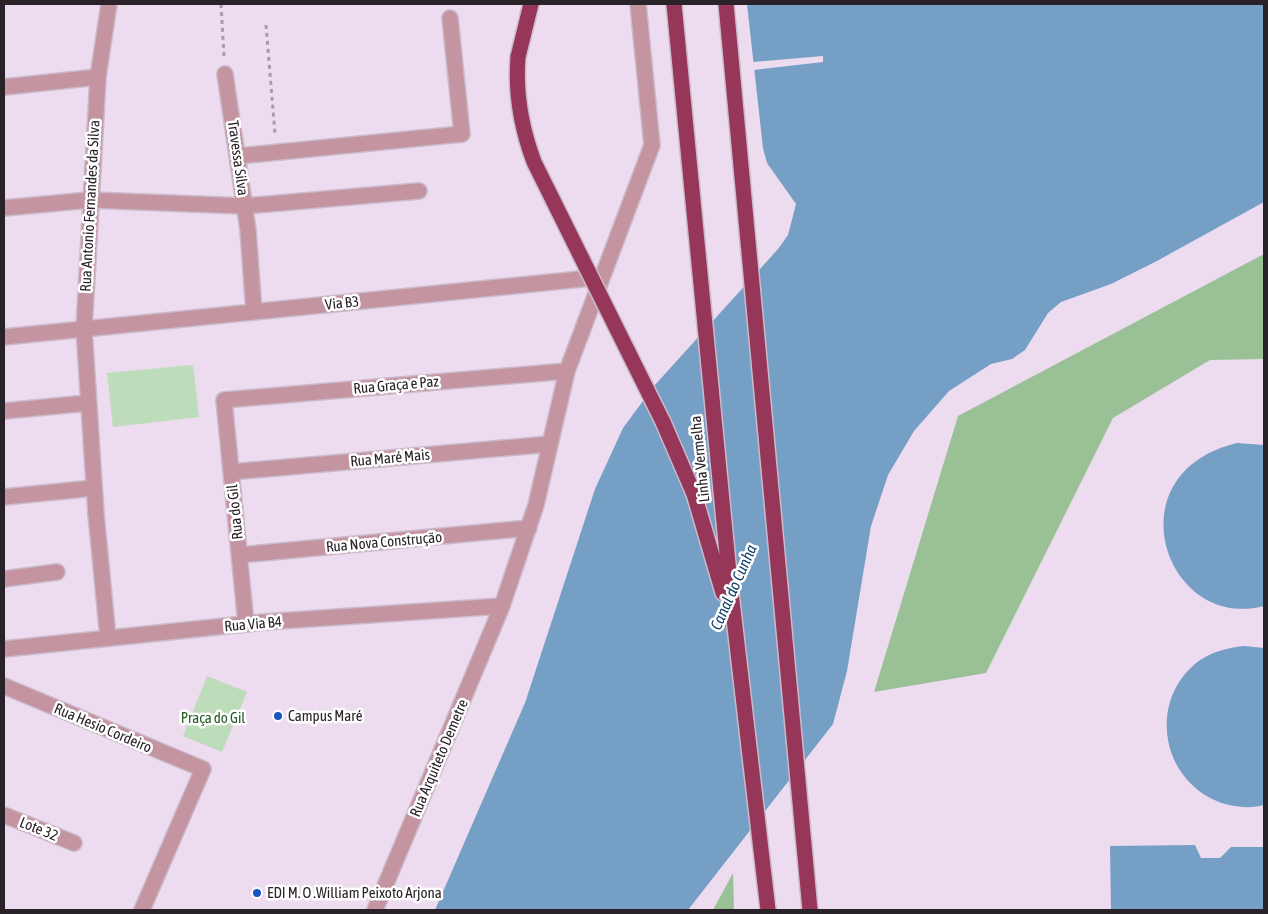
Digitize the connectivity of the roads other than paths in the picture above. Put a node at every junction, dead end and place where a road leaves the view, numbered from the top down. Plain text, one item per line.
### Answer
1 (108, 4) edge
2 (531, 4) edge
3 (638, 4) edge
4 (674, 4) edge
5 (726, 4) edge
6 (450, 18) dead end
7 (225, 74) road end
8 (98, 76) junction
9 (4, 87) edge
10 (238, 156) junction
11 (419, 191) dead end
12 (90, 200) junction
13 (245, 206) junction
14 (4, 208) edge
15 (601, 277) junction
16 (254, 312) junction
17 (84, 329) junction
18 (4, 337) edge
19 (567, 371) junction
20 (224, 400) joint
21 (88, 403) junction
22 (4, 411) edge
23 (550, 444) junction
24 (231, 472) junction
25 (94, 488) junction
26 (4, 497) edge
27 (529, 528) junction
28 (239, 555) junction
29 (57, 572) dead end
30 (4, 579) edge
31 (502, 606) junction
32 (246, 624) junction
33 (108, 638) junction
34 (4, 649) edge
35 (738, 659) junction
36 (4, 686) edge
37 (4, 815) edge
38 (74, 843) dead end
39 (142, 910) edge
40 (375, 910) edge
41 (768, 910) edge
42 (810, 910) edge

1 - 8 street, Rua Antonio Fernandes da Silva
2 - 35 highway, bridge
3 - 15 street, Rua Arquiteto Demetre
4 - 35 highway, Linha Vermelha
5 - 42 highway
6 - 10 street
7 - 10 street, Travessa Silva
8 - 9 street
8 - 12 street, Rua Antonio Fernandes da Silva
10 - 13 street, Travessa Silva
11 - 13 street
12 - 13 street
12 - 14 street
12 - 17 street, Rua Antonio Fernandes da Silva
13 - 16 street, Travessa Silva
15 - 16 street, Via B3
15 - 19 street, Rua Arquiteto Demetre
16 - 17 street, Via B3
17 - 18 street
17 - 21 street, Rua Antonio Fernandes da Silva
19 - 20 street, Rua Graça e Paz
19 - 23 street, Rua Arquiteto Demetre
20 - 24 street, Rua do Gil
21 - 22 street
21 - 25 street, Rua Antonio Fernandes da Silva
23 - 24 street, Rua Maré Mais
23 - 27 street, Rua Arquiteto Demetre
24 - 28 street, Rua do Gil
25 - 26 street
25 - 33 street, Rua Antonio Fernandes da Silva
27 - 28 street, Rua Nova Construção
27 - 31 street, Rua Arquiteto Demetre
28 - 32 street, Rua do Gil
29 - 30 street
31 - 32 street, Rua Via B4
31 - 40 street, Rua Arquiteto Demetre
32 - 33 street, Rua Via B4
33 - 34 street, Rua Via B4
35 - 41 highway, Linha Vermelha
36 - 39 street, Rua Hesio Cordeiro
37 - 38 street, Lote 32

